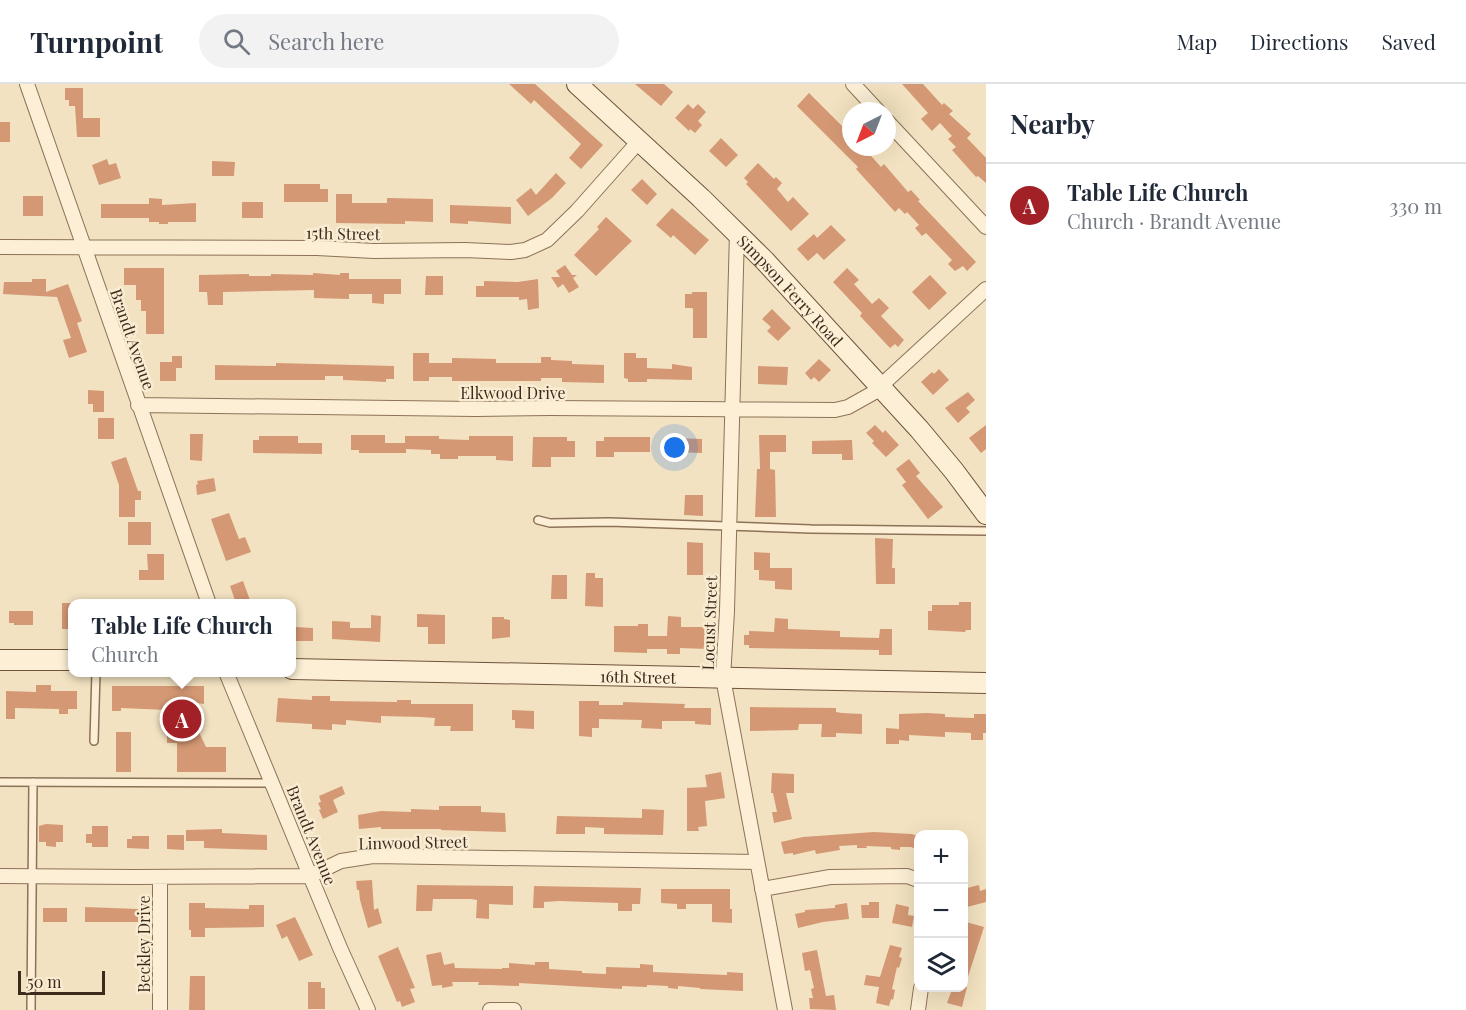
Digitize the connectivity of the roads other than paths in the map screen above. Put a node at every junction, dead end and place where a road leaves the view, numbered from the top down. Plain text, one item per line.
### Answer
1 (27, 84) edge
2 (577, 84) edge
3 (853, 84) edge
4 (870, 102) edge
5 (896, 131) edge
6 (639, 140) junction
7 (986, 227) edge
8 (737, 232) junction
9 (0, 247) edge
10 (85, 249) junction
11 (984, 296) edge
12 (880, 387) junction
13 (138, 405) junction
14 (733, 410) junction
15 (986, 514) edge
16 (538, 520) dead end
17 (729, 527) junction
18 (986, 531) edge
19 (208, 599) edge
20 (0, 660) edge
21 (68, 660) edge
22 (296, 669) edge
23 (96, 677) edge
24 (228, 677) edge
25 (723, 678) junction
26 (986, 683) edge
27 (94, 741) dead end
28 (0, 782) edge
29 (33, 782) junction
30 (273, 783) junction
31 (757, 862) junction
32 (0, 876) edge
33 (33, 876) junction
34 (310, 876) junction
35 (160, 877) junction
36 (914, 879) edge
37 (762, 889) junction
38 (920, 992) edge
39 (32, 1010) edge
40 (160, 1010) edge
41 (368, 1010) edge
42 (490, 1010) edge
43 (514, 1010) edge
44 (785, 1010) edge
45 (918, 1010) edge

1 - 10 street, Brandt Avenue
2 - 6 street, Simpson Ferry Road
3 - 4 street
5 - 7 street
6 - 8 street, Simpson Ferry Road
6 - 10 street, 15th Street
8 - 12 street, Simpson Ferry Road
8 - 14 street, Locust Street
9 - 10 street, 15th Street
10 - 13 street, Brandt Avenue
11 - 12 street, Elkwood Drive
12 - 14 street, Elkwood Drive
12 - 15 street, Simpson Ferry Road
13 - 14 street, Elkwood Drive
13 - 19 street, Brandt Avenue
14 - 17 street, Locust Street
16 - 17 lane
17 - 18 lane
17 - 25 street, Locust Street
20 - 21 street
22 - 25 street, 16th Street
23 - 27 lane
24 - 30 street, Brandt Avenue
25 - 26 street, 16th Street
25 - 31 street, Locust Street
28 - 29 lane
29 - 30 lane
29 - 33 lane
30 - 34 street, Brandt Avenue
31 - 34 street, Linwood Street
31 - 37 street, Locust Street
32 - 33 street, Linwood Street
33 - 35 street, Linwood Street
33 - 39 lane
34 - 35 street, Linwood Street
34 - 41 street, Brandt Avenue
35 - 40 street, Beckley Drive
36 - 37 street
37 - 44 street, Locust Street
38 - 45 street
42 - 43 street

